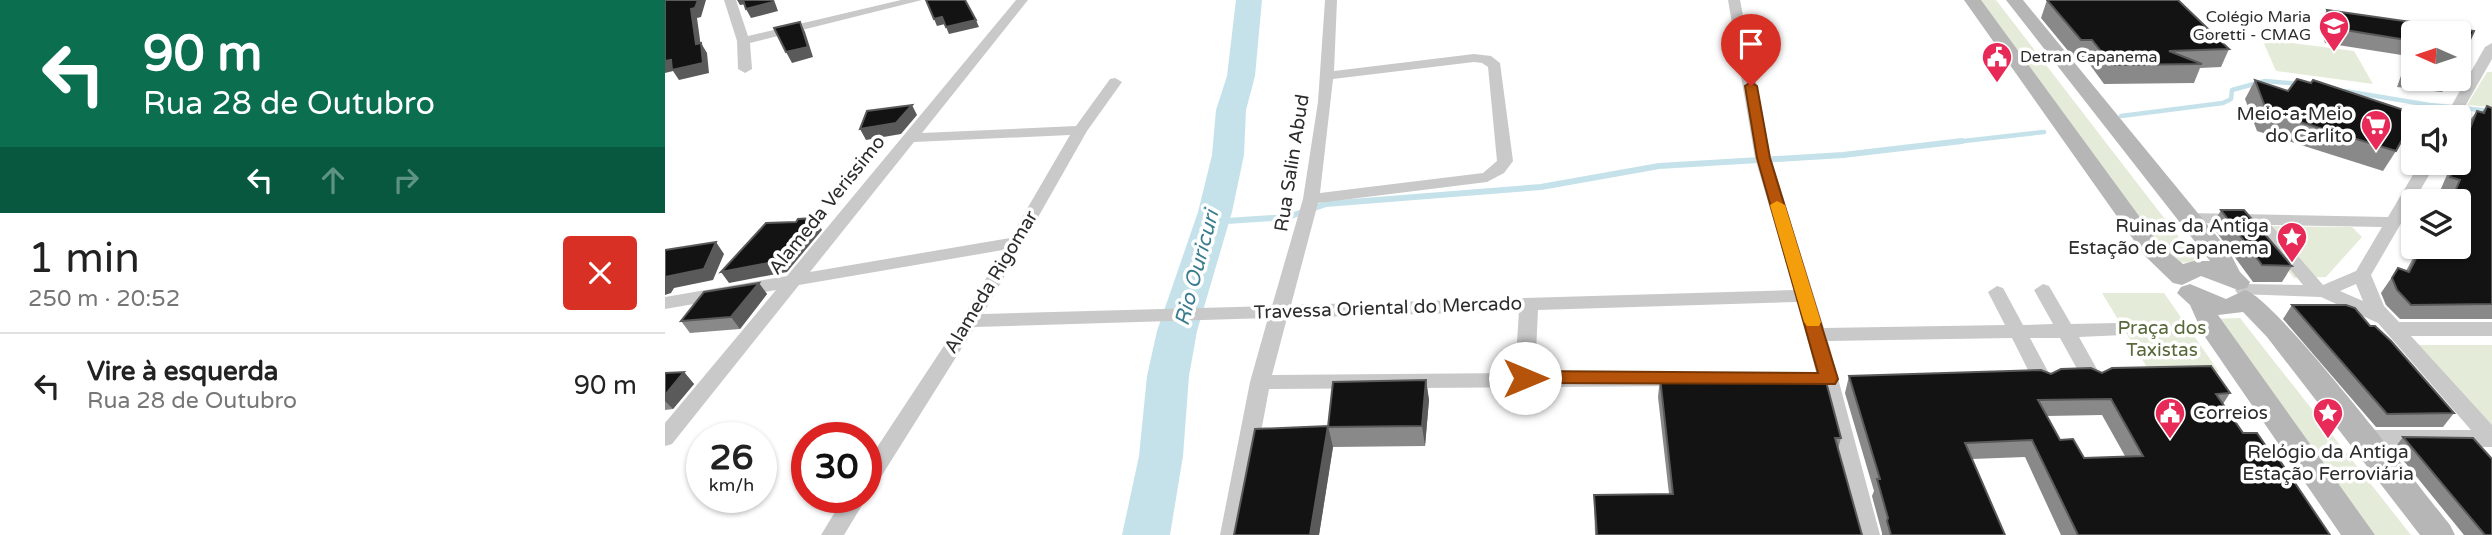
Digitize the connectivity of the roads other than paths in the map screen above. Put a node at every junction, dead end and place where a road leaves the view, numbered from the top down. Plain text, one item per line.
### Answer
1 (730, 0) edge
2 (916, 0) edge
3 (1022, 0) edge
4 (1331, 0) edge
5 (1734, 0) edge
6 (1972, 0) edge
7 (2014, 0) edge
8 (743, 41) junction
9 (2491, 52) edge
10 (745, 69) dead end
11 (1327, 76) junction
12 (1115, 82) dead end
13 (2459, 105) edge
14 (1080, 130) junction
15 (909, 138) junction
16 (2421, 175) edge
17 (1311, 199) junction
18 (2189, 218) junction
19 (2258, 220) junction
20 (2393, 222) junction
21 (1016, 242) junction
22 (2362, 275) junction
23 (2182, 277) junction
24 (791, 282) junction
25 (2240, 288) junction
26 (2043, 290) dead end
27 (2321, 291) junction
28 (1997, 292) dead end
29 (1805, 296) junction
30 (2202, 301) junction
31 (665, 303) edge
32 (1529, 303) junction
33 (1281, 310) junction
34 (970, 321) junction
35 (2389, 324) junction
36 (2492, 329) edge
37 (2116, 330) dead end
38 (2066, 332) junction
39 (2018, 333) junction
40 (1817, 335) junction
41 (1525, 378) junction
42 (1705, 379) edge
43 (2093, 380) edge
44 (2043, 381) edge
45 (1260, 382) junction
46 (665, 438) edge
47 (2364, 438) junction
48 (2492, 439) edge
49 (882, 457) edge
50 (846, 513) edge
51 (832, 535) edge
52 (1231, 535) edge
53 (1869, 535) edge
54 (2359, 535) edge
55 (2439, 535) edge

1 - 8 street
2 - 8 street
3 - 15 street, Alameda Verissimo
4 - 11 street, Rua Salin Abud
5 - 29 street
6 - 23 street
7 - 18 street
8 - 10 street
9 - 13 street
11 - 17 street, Rua Salin Abud
11 - 17 street
12 - 14 street, Alameda Rigomar
14 - 15 street
14 - 21 street, Alameda Rigomar
15 - 24 street, Alameda Verissimo
16 - 20 street
17 - 33 street, Rua Salin Abud
18 - 19 street
18 - 25 street
19 - 20 street
19 - 27 street
20 - 22 street
21 - 24 street
21 - 34 street, Alameda Rigomar
22 - 27 street
22 - 35 street
23 - 25 street
23 - 30 street
24 - 31 street
24 - 46 street, Alameda Verissimo
25 - 27 street
25 - 30 street
25 - 47 street
26 - 38 street
27 - 35 street
28 - 39 street
29 - 32 street, Travessa Oriental do Mercado
29 - 40 street
30 - 54 street
32 - 33 street, Travessa Oriental do Mercado
32 - 41 street
33 - 34 street, Travessa Oriental do Mercado
33 - 45 street, Rua Salin Abud
34 - 49 street, Alameda Rigomar
35 - 36 street
35 - 48 street
37 - 38 street
38 - 39 street
38 - 43 street
39 - 40 street
39 - 44 street
40 - 53 street
41 - 42 street
41 - 45 street
45 - 52 street, Rua Salin Abud
47 - 48 street
47 - 55 street
50 - 51 street

